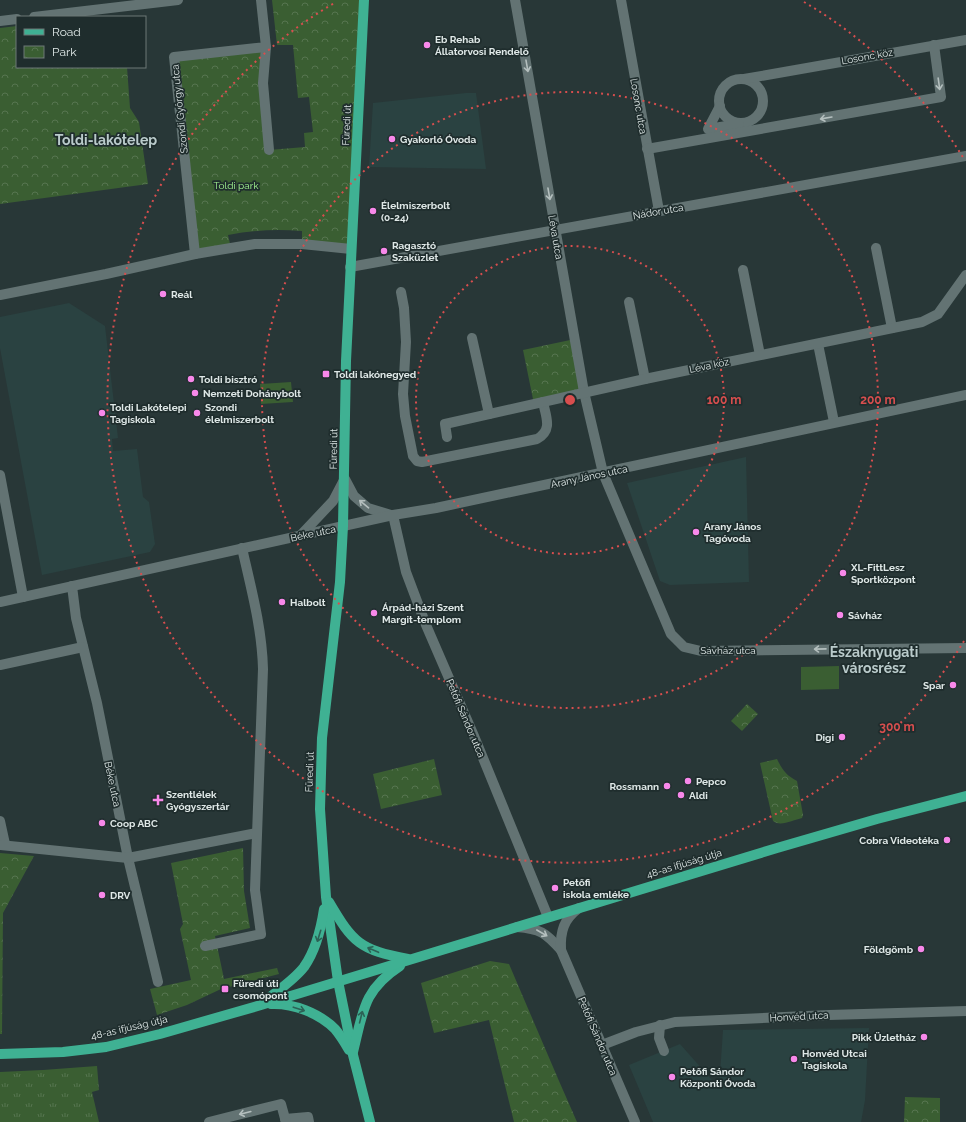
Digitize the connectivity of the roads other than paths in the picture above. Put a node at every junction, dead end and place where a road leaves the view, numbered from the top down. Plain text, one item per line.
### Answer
1 (178, 0) edge
2 (261, 0) edge
3 (364, 0) edge
4 (515, 0) edge
5 (621, 0) edge
6 (42, 16) edge
7 (16, 19) edge
8 (0, 21) edge
9 (966, 40) edge
10 (934, 45) junction
11 (266, 47) junction
12 (768, 74) junction
13 (744, 79) junction
14 (762, 92) junction
15 (720, 106) junction
16 (763, 106) junction
17 (746, 123) junction
18 (766, 124) junction
19 (707, 135) junction
20 (269, 150) dead end
21 (647, 150) junction
22 (966, 156) edge
23 (659, 211) junction
24 (555, 230) junction
25 (876, 248) dead end
26 (351, 249) junction
27 (195, 254) junction
28 (350, 267) junction
29 (744, 270) dead end
30 (966, 275) edge
31 (401, 292) dead end
32 (0, 295) edge
33 (629, 302) dead end
34 (892, 328) junction
35 (472, 338) dead end
36 (818, 344) junction
37 (760, 355) junction
38 (645, 379) junction
39 (584, 392) junction
40 (966, 395) edge
41 (543, 402) junction
42 (489, 414) junction
43 (834, 422) junction
44 (447, 437) dead end
45 (603, 473) junction
46 (0, 475) edge
47 (345, 480) junction
48 (393, 515) junction
49 (343, 526) junction
50 (300, 536) junction
51 (242, 548) junction
52 (72, 586) junction
53 (23, 597) junction
54 (0, 602) edge
55 (83, 647) junction
56 (966, 648) edge
57 (0, 665) edge
58 (964, 797) edge
59 (0, 822) edge
60 (257, 833) junction
61 (3, 844) edge
62 (128, 858) junction
63 (326, 897) junction
64 (581, 906) junction
65 (548, 917) junction
66 (517, 927) junction
67 (205, 946) dead end
68 (561, 950) junction
69 (410, 960) junction
70 (338, 980) junction
71 (158, 982) dead end
72 (261, 1004) junction
73 (966, 1011) edge
74 (660, 1025) junction
75 (602, 1045) junction
76 (664, 1051) dead end
77 (0, 1054) edge
78 (353, 1055) junction
79 (285, 1121) edge
80 (209, 1122) edge
81 (309, 1122) edge
82 (370, 1122) edge
83 (635, 1122) edge

1 - 6 street
2 - 11 street
3 - 26 main road, Füredi út
4 -> 24 street, Léva utca
5 - 21 street, Losonc utca
7 - 8 street
9 - 10 street, Losonc köz
10 - 12 street, Losonc köz
10 -> 18 street
11 - 20 street
11 - 27 street, Szondi György utca
12 - 13 street, Losonc köz
12 - 14 street
13 - 14 street
13 - 15 street
14 - 16 street
15 - 17 street
15 - 19 street
16 - 17 street
16 - 18 street
17 - 18 street
17 - 19 street
18 - 19 street
19 - 21 street
21 - 23 street, Losonc utca
22 - 23 street, Nádor utca
23 - 24 street, Nádor utca
24 - 28 street, Nádor utca
24 - 39 street, Léva utca
25 - 34 street
26 - 27 street
26 - 28 main road, Füredi út
27 - 32 street
28 - 47 main road, Füredi út
29 - 37 street
30 - 34 street, Léva köz
31 - 41 street
33 - 38 street
34 - 36 street, Léva köz
35 - 42 street
36 - 37 street, Léva köz
36 - 43 street
37 - 38 street, Léva köz
38 - 39 street, Léva köz
39 - 41 street, Léva köz
39 - 45 street, Léva utca
40 - 43 street, Arany János utca
41 - 42 street, Léva köz
42 - 44 street, Léva köz
43 - 45 street, Arany János utca
45 - 48 street, Arany János utca
56 -> 45 street, Sávház utca
46 - 53 street
48 -> 47 street
47 - 49 main road, Füredi út
47 - 50 street
48 - 49 street, Arany János utca
48 - 65 street, Petőfi Sándor utca
49 - 50 street, Béke utca
49 - 63 main road, Füredi út
50 - 51 street, Béke utca
51 - 52 street, Béke utca
51 - 60 street
52 - 53 street, Béke utca
52 - 55 street, Béke utca
53 - 54 street, Béke utca
55 - 57 street
55 - 62 street, Béke utca
58 - 64 main road, 48-as ifjúság útja
59 - 61 street
60 - 62 street
60 - 67 street
61 - 62 street
62 - 71 street, Béke utca
69 -> 63 main road
63 - 70 main road
63 -> 72 main road
64 - 65 main road, 48-as ifjúság útja
64 - 68 street
65 - 66 main road, 48-as ifjúság útja
66 -> 68 street
66 - 69 main road, 48-as ifjúság útja
68 - 75 street, Petőfi Sándor utca
69 - 70 main road, 48-as ifjúság útja
78 -> 69 main road
70 - 72 main road, 48-as ifjúság útja
70 - 78 main road
72 - 77 main road, 48-as ifjúság útja
72 -> 78 main road
73 - 74 street, Honvéd utca
74 - 75 street, Honvéd utca
74 - 76 street
75 - 83 street, Petőfi Sándor utca
78 - 82 main road
79 -> 80 street
79 - 81 street

